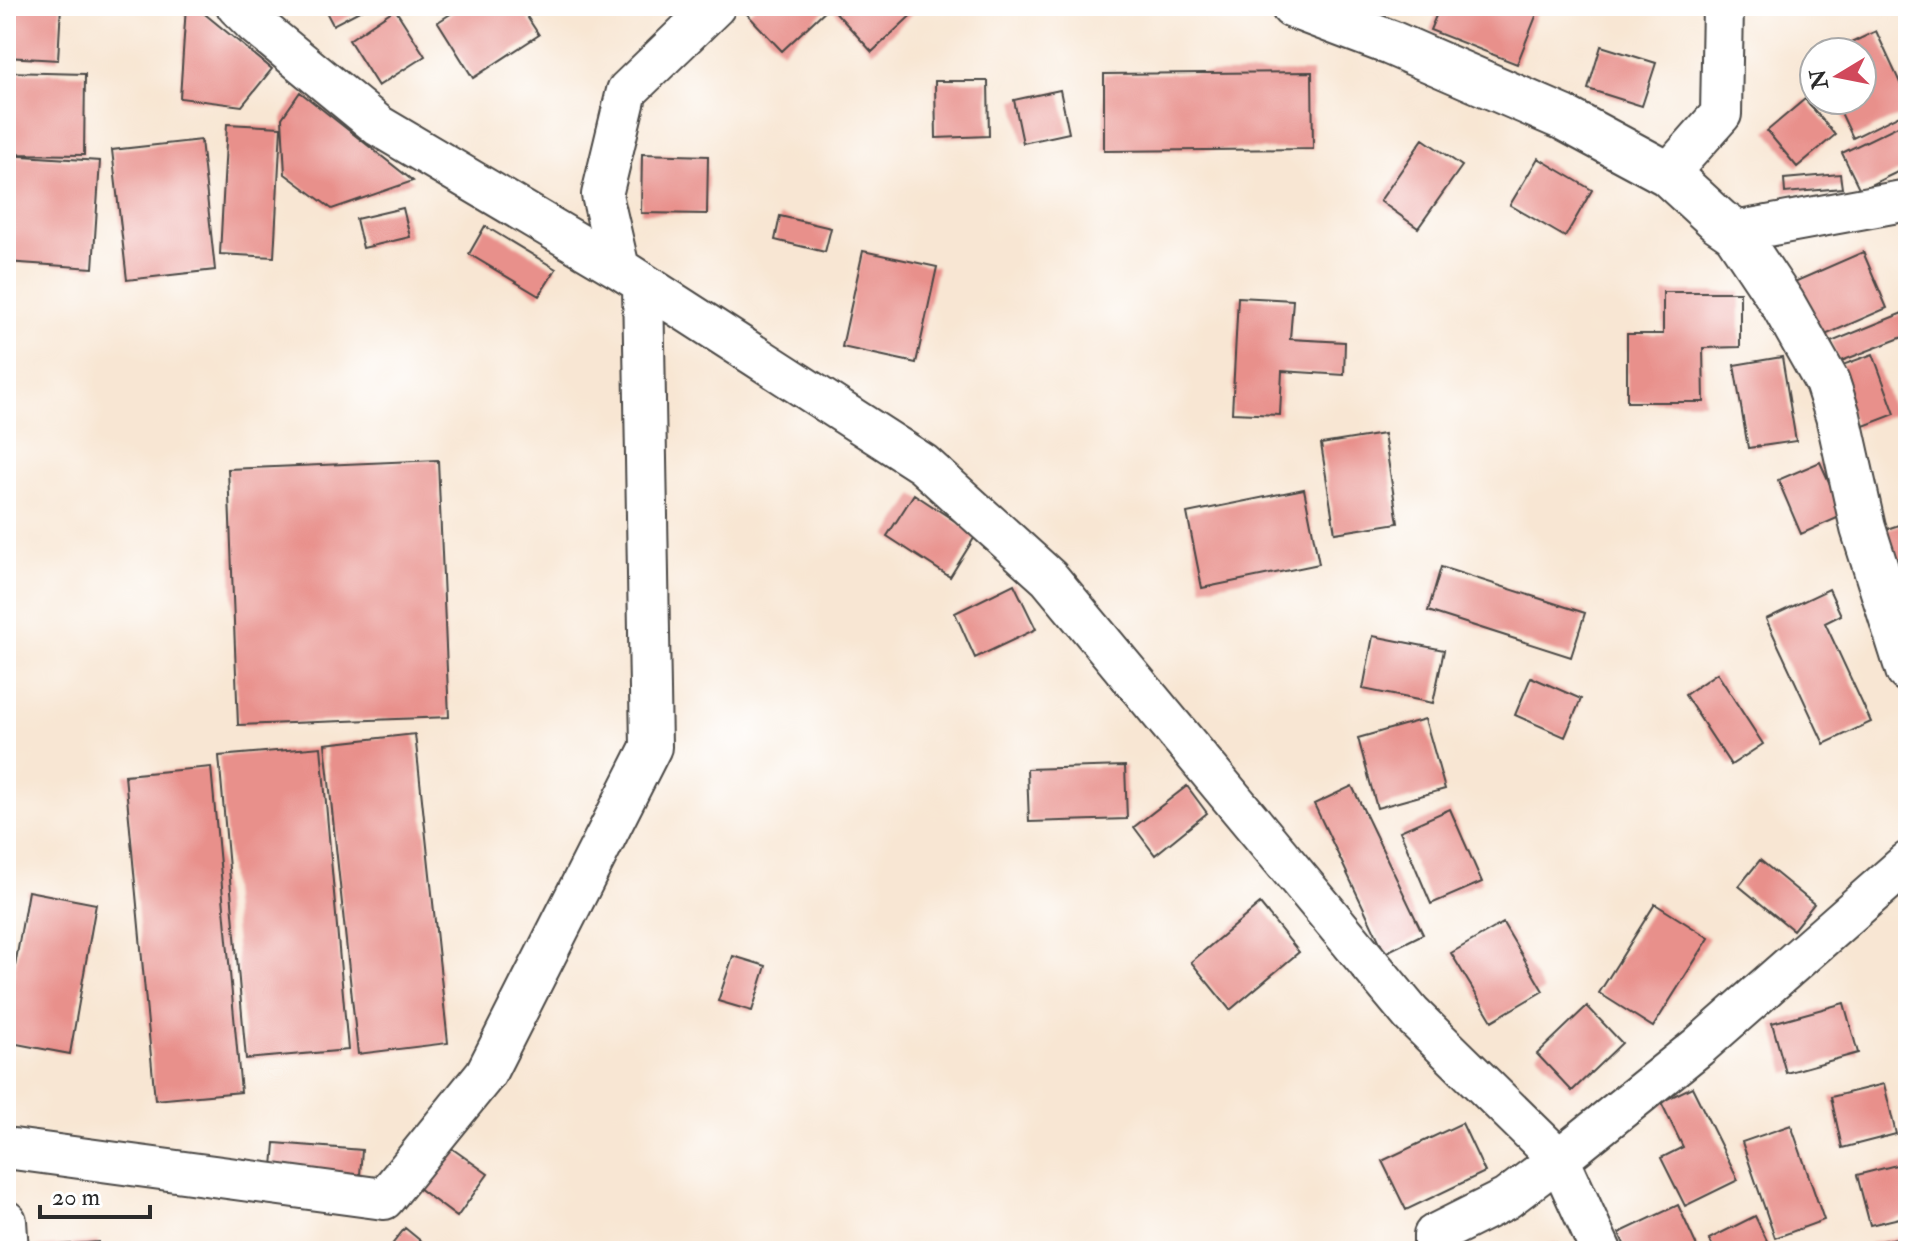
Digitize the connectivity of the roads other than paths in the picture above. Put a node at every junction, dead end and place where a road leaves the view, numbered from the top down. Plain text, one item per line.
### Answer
1 (237, 6) edge
2 (715, 6) edge
3 (1723, 6) edge
4 (1314, 10) edge
5 (1668, 174) junction
6 (1908, 200) edge
7 (1735, 232) junction
8 (631, 277) junction
9 (1908, 670) edge
10 (1908, 862) edge
11 (6, 1148) edge
12 (1559, 1159) junction
13 (6, 1221) edge
14 (8, 1251) edge
15 (1434, 1251) edge
16 (1601, 1251) edge

1 - 8 street
2 - 8 street
3 - 5 street
4 - 5 street
5 - 7 street
6 - 7 street
7 - 9 street
8 - 11 street
8 - 12 street
10 - 12 street
12 - 15 street
12 - 16 street
13 - 14 street

